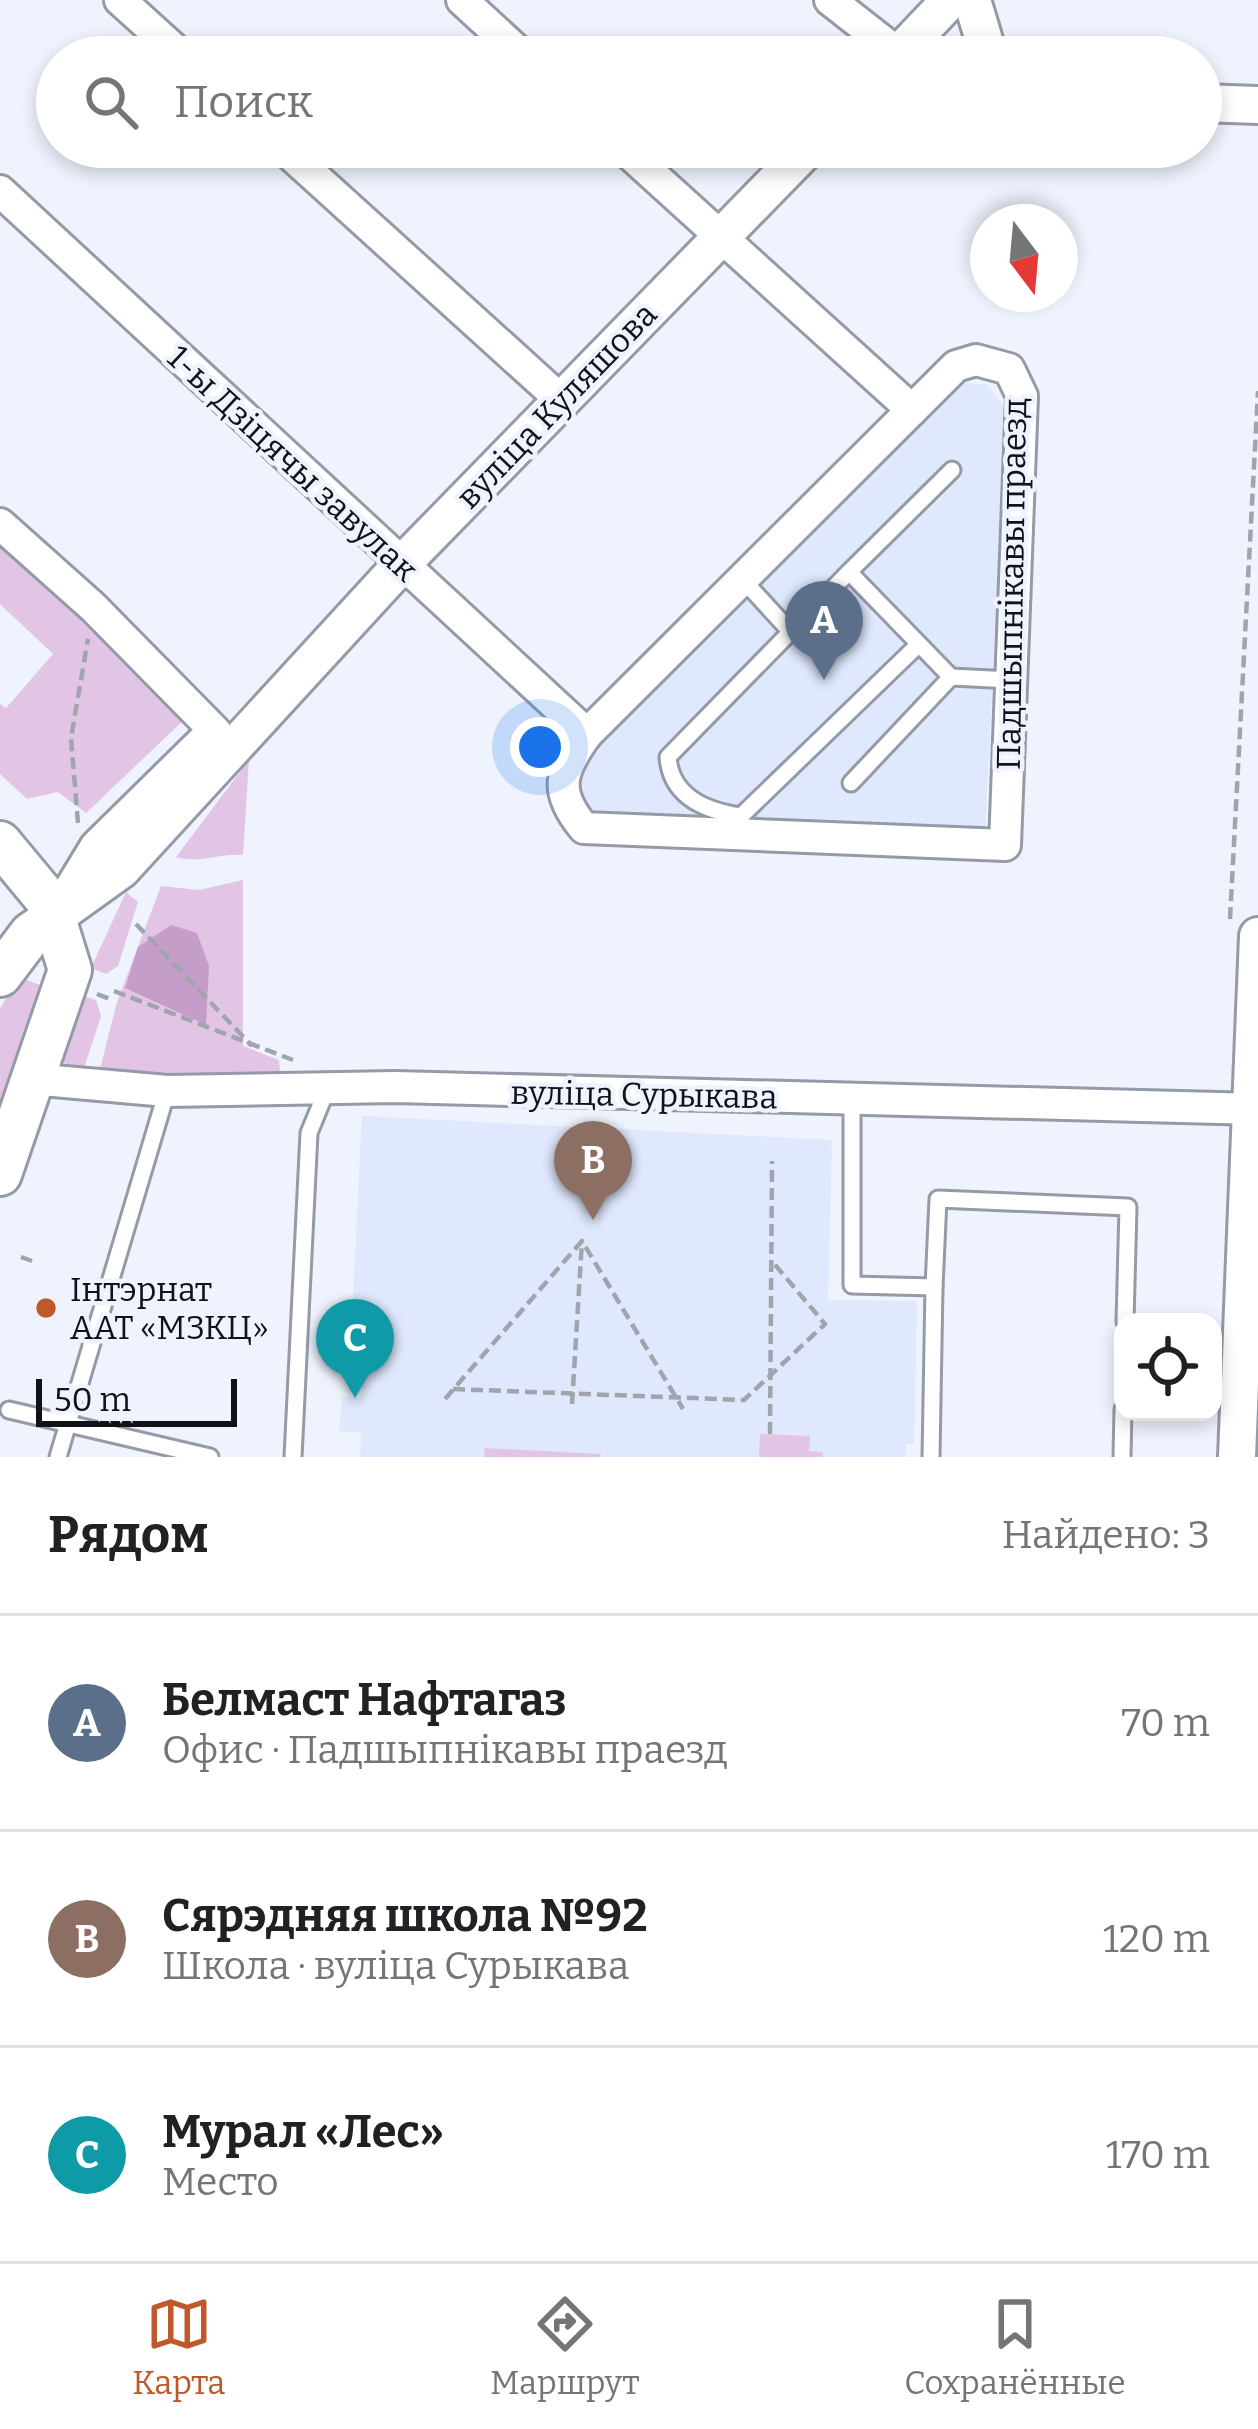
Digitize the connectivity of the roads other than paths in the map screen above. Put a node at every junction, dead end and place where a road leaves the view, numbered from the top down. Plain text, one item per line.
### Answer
1 (120, 0) edge
2 (462, 0) edge
3 (830, 0) edge
4 (950, 0) edge
5 (972, 0) edge
6 (160, 36) edge
7 (501, 36) edge
8 (875, 36) edge
9 (918, 36) edge
10 (983, 36) edge
11 (1222, 104) edge
12 (1258, 105) edge
13 (305, 168) edge
14 (645, 168) edge
15 (788, 168) edge
16 (0, 191) edge
17 (721, 238) junction
18 (560, 399) junction
19 (912, 410) junction
20 (952, 470) dead end
21 (0, 524) edge
22 (401, 565) junction
23 (849, 572) junction
24 (745, 582) junction
25 (789, 630) junction
26 (919, 644) junction
27 (307, 665) junction
28 (951, 677) junction
29 (1012, 680) junction
30 (216, 732) junction
31 (587, 734) junction
32 (851, 784) dead end
33 (0, 843) edge
34 (0, 886) edge
35 (57, 916) junction
36 (1244, 927) edge
37 (0, 975) edge
38 (31, 1079) junction
39 (327, 1089) junction
40 (167, 1091) junction
41 (852, 1099) junction
42 (1255, 1109) edge
43 (0, 1174) edge
44 (934, 1287) junction
45 (1125, 1313) edge
46 (1249, 1368) edge
47 (9, 1410) dead end
48 (1123, 1421) edge
49 (69, 1424) junction
50 (58, 1457) edge
51 (210, 1457) edge
52 (293, 1457) edge
53 (932, 1457) edge
54 (1122, 1457) edge
55 (1237, 1457) edge

1 - 6 street
2 - 7 street
3 - 8 street
4 - 9 street
5 - 10 street
11 - 12 street
13 - 18 street
14 - 17 street
15 - 17 street, вуліца Куляшова
16 - 22 street, 1-ы Дзіцячы завулак
17 - 18 street, вуліца Куляшова
17 - 19 street
18 - 22 street, вуліца Куляшова
19 - 24 street, Падшыпнікавы праезд
19 - 29 street, Падшыпнікавы праезд
20 - 23 lane
21 - 30 street
22 - 27 street, вуліца Куляшова
22 - 31 street, 1-ы Дзіцячы завулак
23 - 25 lane
23 - 26 lane
24 - 25 lane
24 - 31 street, Падшыпнікавы праезд
25 - 26 lane
26 - 28 lane
27 - 30 street, вуліца Куляшова
27 - 35 street, вуліца Куляшова
28 - 29 lane
28 - 32 lane
29 - 31 street, Падшыпнікавы праезд
30 - 35 street, вуліца Куляшова
33 - 35 main road
34 - 35 main road
35 - 37 main road, вуліца Куляшова
35 - 38 main road
36 - 42 street
38 - 40 street, вуліца Сурыкава
38 - 43 main road
39 - 40 street, вуліца Сурыкава
39 - 41 street, вуліца Сурыкава
39 - 52 lane
40 - 49 lane
41 - 42 street, вуліца Сурыкава
41 - 44 lane
42 - 46 street
44 - 45 lane
44 - 53 lane
46 - 55 street
47 - 49 lane
48 - 54 lane
49 - 50 lane
49 - 51 lane

